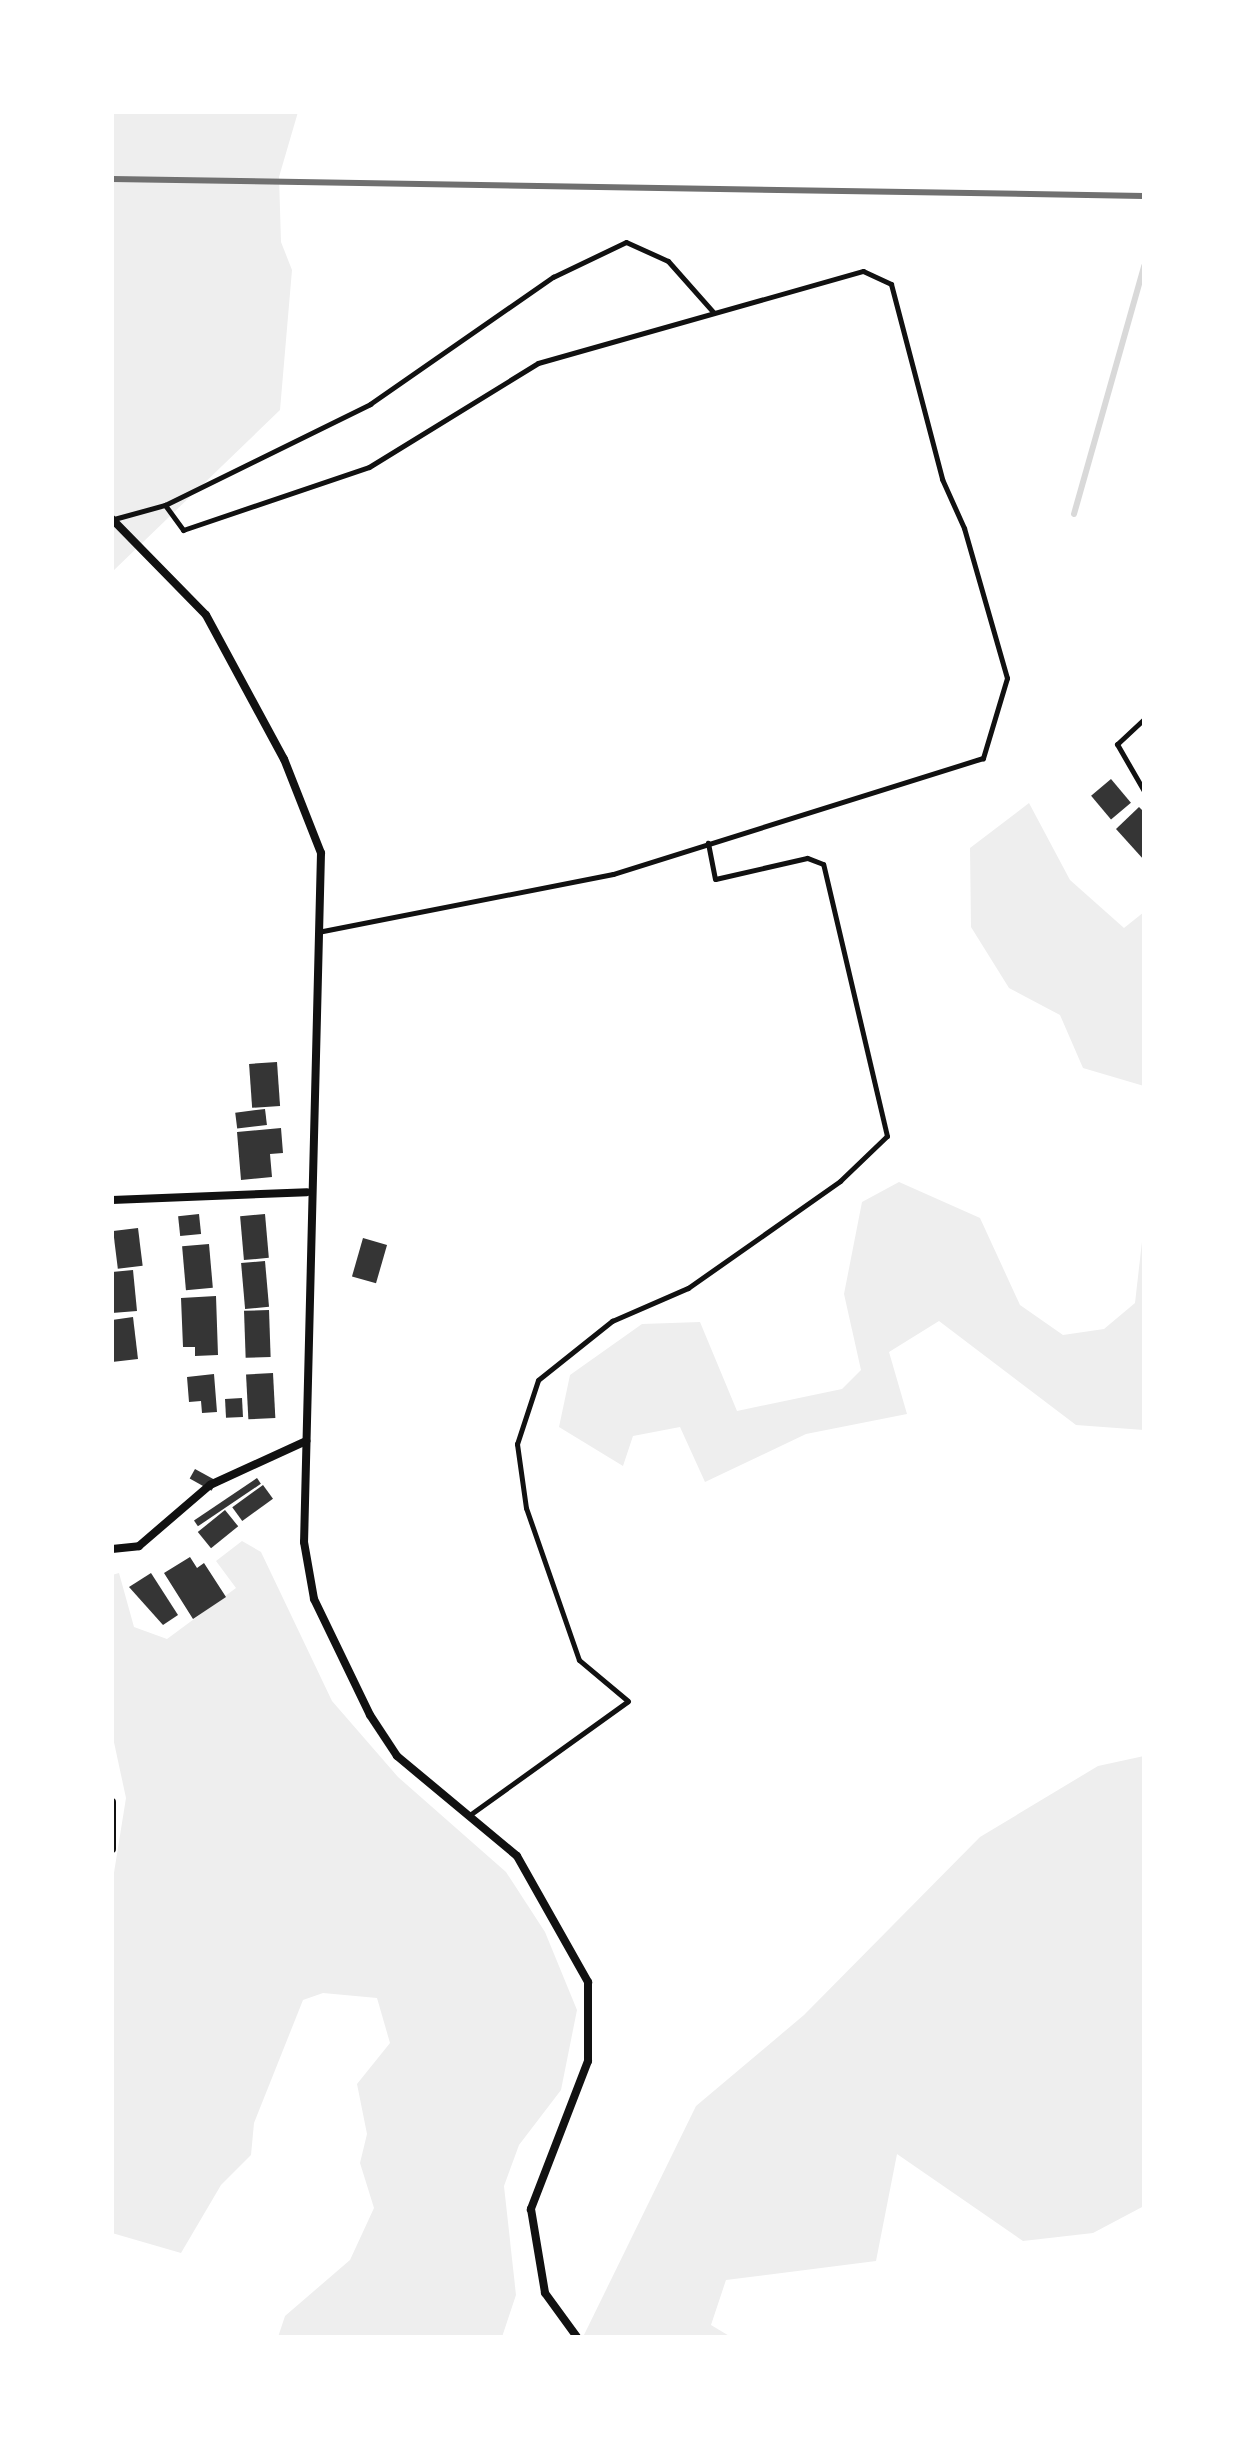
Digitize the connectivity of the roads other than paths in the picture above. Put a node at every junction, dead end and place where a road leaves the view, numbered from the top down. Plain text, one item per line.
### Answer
1 (714, 313) junction
2 (165, 505) junction
3 (112, 519) edge
4 (1144, 719) edge
5 (1144, 791) edge
6 (708, 843) junction
7 (322, 931) junction
8 (307, 1192) junction
9 (112, 1200) edge
10 (306, 1441) junction
11 (112, 1549) edge
12 (112, 1802) edge
13 (471, 1814) junction
14 (112, 1849) edge
15 (577, 2337) edge

1 - 2 lane
1 - 2 lane
1 - 6 lane
2 - 3 lane
3 - 7 street
4 - 5 lane
6 - 7 lane
6 - 13 lane
7 - 8 street
8 - 9 street
8 - 10 street
10 - 11 street
10 - 13 street
12 - 14 street
13 - 15 street

